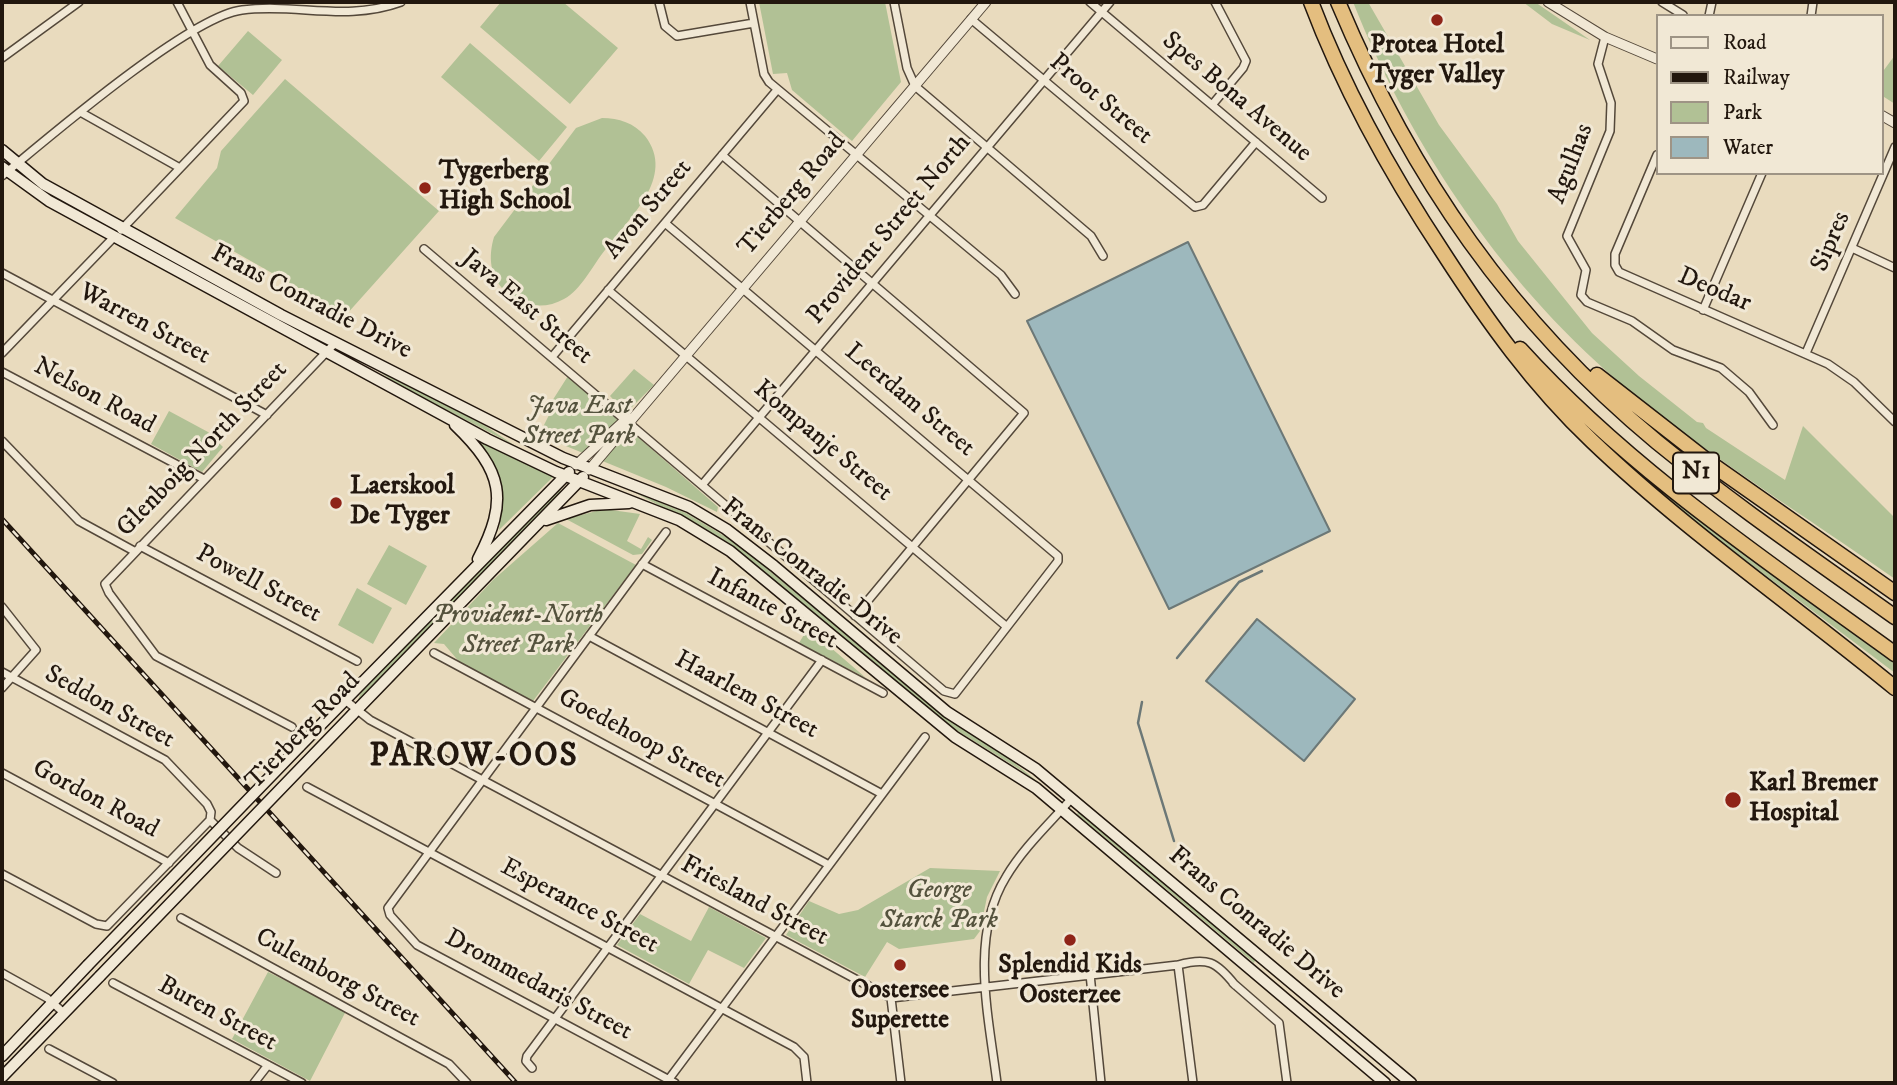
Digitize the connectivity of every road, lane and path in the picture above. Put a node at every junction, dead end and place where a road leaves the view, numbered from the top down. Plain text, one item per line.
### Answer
1 (79, 2) edge
2 (177, 2) edge
3 (401, 2) edge
4 (659, 2) edge
5 (750, 2) edge
6 (894, 2) edge
7 (986, 2) edge
8 (1090, 2) edge
9 (1110, 2) edge
10 (1215, 2) edge
11 (1311, 2) edge
12 (1338, 2) edge
13 (1548, 2) edge
14 (1662, 2) edge
15 (1102, 11) junction
16 (1681, 14) edge
17 (971, 19) junction
18 (754, 23) junction
19 (193, 31) junction
20 (1605, 37) junction
21 (2, 58) edge
22 (1656, 58) edge
23 (1044, 80) junction
24 (915, 86) junction
25 (777, 90) junction
26 (1212, 105) junction
27 (82, 113) junction
28 (1256, 142) junction
29 (987, 147) junction
30 (1895, 147) edge
31 (2, 149) edge
32 (858, 153) junction
33 (722, 155) junction
34 (1656, 157) edge
35 (17, 164) junction
36 (180, 168) junction
37 (3, 172) edge
38 (1761, 175) edge
39 (1322, 198) dead end
40 (930, 215) junction
41 (801, 221) junction
42 (665, 223) junction
43 (118, 233) junction
44 (1434, 240) junction
45 (1852, 248) junction
46 (424, 249) dead end
47 (1103, 256) dead end
48 (1895, 268) edge
49 (2, 273) edge
50 (873, 282) junction
51 (744, 288) junction
52 (608, 290) junction
53 (1015, 294) dead end
54 (53, 300) junction
55 (1518, 305) junction
56 (1703, 310) junction
57 (332, 347) junction
58 (816, 350) junction
59 (2, 353) edge
60 (1806, 353) junction
61 (687, 356) junction
62 (552, 357) junction
63 (2, 372) edge
64 (267, 415) junction
65 (446, 416) junction
66 (759, 417) junction
67 (630, 421) junction
68 (1895, 422) edge
69 (1773, 425) dead end
70 (2, 441) edge
71 (576, 465) junction
72 (589, 470) junction
73 (565, 475) junction
74 (204, 479) junction
75 (578, 481) junction
76 (970, 481) junction
77 (702, 485) junction
78 (636, 502) junction
79 (541, 522) junction
80 (666, 531) dead end
81 (913, 548) junction
82 (137, 549) junction
83 (642, 564) junction
84 (472, 570) junction
85 (1895, 593) edge
86 (2, 607) edge
87 (855, 616) junction
88 (1895, 617) edge
89 (1007, 627) junction
90 (589, 636) junction
91 (434, 653) dead end
92 (1895, 654) edge
93 (822, 660) junction
94 (357, 661) dead end
95 (2, 672) edge
96 (12, 678) junction
97 (2, 688) edge
98 (1895, 688) edge
99 (883, 693) dead end
100 (343, 703) junction
101 (534, 707) junction
102 (355, 713) junction
103 (292, 727) dead end
104 (769, 732) junction
105 (925, 737) dead end
106 (2, 774) edge
107 (481, 780) junction
108 (307, 787) dead end
109 (882, 794) junction
110 (1072, 798) junction
111 (715, 804) junction
112 (1062, 810) junction
113 (210, 820) junction
114 (428, 851) junction
115 (169, 863) junction
116 (828, 865) junction
117 (276, 873) dead end
118 (2, 874) edge
119 (661, 876) junction
120 (181, 918) dead end
121 (775, 937) junction
122 (607, 947) junction
123 (1182, 964) junction
124 (2, 974) edge
125 (1090, 974) junction
126 (113, 983) dead end
127 (986, 986) junction
128 (891, 999) junction
129 (53, 1003) junction
130 (722, 1008) junction
131 (64, 1013) junction
132 (554, 1018) junction
133 (49, 1049) dead end
134 (2, 1056) edge
135 (268, 1065) junction
136 (533, 1068) dead end
137 (2, 1077) edge
138 (669, 1082) edge
139 (113, 1083) edge
140 (254, 1083) edge
141 (302, 1083) edge
142 (467, 1083) edge
143 (807, 1083) edge
144 (901, 1083) edge
145 (997, 1083) edge
146 (1101, 1083) edge
147 (1193, 1083) edge
148 (1287, 1083) edge
149 (1385, 1083) edge
150 (1411, 1083) edge

1 - 21 street
2 - 19 street
3 - 19 street
4 - 18 street
5 - 18 street
6 - 24 street
7 - 17 street, Tierberg Road
8 - 15 street, Spes Bona Avenue
9 - 15 street, Provident Street North
10 - 26 street
11 - 44 highway, N1
12 - 55 highway, N1
13 - 20 street
14 - 16 street
15 - 23 street, Provident Street North
15 - 26 street, Spes Bona Avenue
17 - 23 street, Proot Street
17 - 24 street, Tierberg Road
18 - 25 street
19 - 27 street
19 - 36 street
20 - 22 street
20 - 69 street, Agulhas
23 - 28 street, Proot Street
23 - 29 street, Provident Street North
24 - 29 street
24 - 32 street, Tierberg Road
25 - 32 street
25 - 33 street, Avon Street
26 - 28 street, Spes Bona Avenue
27 - 35 street
27 - 36 street
28 - 39 street, Spes Bona Avenue
29 - 40 street, Provident Street North
29 - 47 street
30 - 45 street, Sipres
31 - 35 main road, Frans Conradie Drive
32 - 40 street
32 - 41 street, Tierberg Road
33 - 41 street
33 - 42 street, Avon Street
34 - 56 street, Deodar
35 - 37 street
35 - 43 main road, Frans Conradie Drive
36 - 43 street
37 - 43 main road, Frans Conradie Drive
38 - 56 street
40 - 50 street, Provident Street North
40 - 53 street
41 - 50 street
41 - 51 street, Tierberg Road
42 - 51 street, Leerdam Street
42 - 52 street, Avon Street
43 - 54 street
43 - 57 main road, Frans Conradie Drive
44 - 92 highway, N1
44 - 98 highway
45 - 48 street
45 - 60 street, Sipres
46 - 62 street, Java East Street
49 - 54 street, Warren Street
50 - 58 street, Provident Street North
50 - 76 street
51 - 58 street, Leerdam Street
51 - 61 street, Tierberg Road
52 - 61 street, Kompanje Street
52 - 62 street, Avon Street
54 - 59 street
54 - 64 street, Warren Street
55 - 85 highway
55 - 88 highway, N1
56 - 60 street, Deodar
57 - 64 street, Glenboig North Street
57 - 65 main road, Frans Conradie Drive
57 - 71 main road, Frans Conradie Drive
58 - 66 street, Provident Street North
58 - 76 street, Leerdam Street
60 - 68 street, Deodar
61 - 66 street, Kompanje Street
61 - 67 street, Tierberg Road
62 - 67 street, Java East Street
63 - 74 street, Nelson Road
64 - 74 street, Glenboig North Street
65 - 73 main road, Frans Conradie Drive
65 - 84 main road
66 - 77 street, Provident Street North
66 - 81 street, Kompanje Street
67 - 71 street, Tierberg Road
67 - 72 street, Tierberg Road
67 - 77 street, Java East Street
70 - 82 street, Powell Street
71 - 72 main road, Frans Conradie Drive
71 - 73 main road, Tierberg Road
72 - 75 main road, Tierberg Road
72 - 110 main road, Frans Conradie Drive
73 - 75 main road, Frans Conradie Drive
73 - 84 main road, Tierberg Road
74 - 82 street, Glenboig North Street
75 - 78 main road, Frans Conradie Drive
75 - 79 main road, Tierberg Road
76 - 81 street
76 - 89 street, Leerdam Street
77 - 87 street, Java East Street
78 - 79 main road
78 - 112 main road, Frans Conradie Drive
79 - 102 main road, Tierberg Road
80 - 83 street
81 - 87 street
81 - 89 street, Kompanje Street
82 - 94 street, Powell Street
82 - 103 street, Glenboig North Street
83 - 90 street
83 - 93 street, Infante Street
84 - 100 main road, Tierberg Road
86 - 96 street
87 - 89 street, Java East Street
90 - 101 street
90 - 104 street, Haarlem Street
91 - 101 street, Goedehoop Street
93 - 99 street, Infante Street
93 - 104 street
95 - 96 street, Seddon Street
96 - 97 street
96 - 113 street, Seddon Street
100 - 102 street, Friesland Street
100 - 129 main road, Tierberg Road, bridge
101 - 107 street
101 - 111 street, Goedehoop Street
102 - 107 street, Friesland Street
102 - 131 main road, Tierberg Road, bridge
104 - 109 street, Haarlem Street
104 - 111 street
105 - 109 street
106 - 115 street, Gordon Road
107 - 114 street
107 - 119 street, Friesland Street
108 - 114 street, Esperance Street
109 - 116 street
110 - 112 street
110 - 150 main road, Frans Conradie Drive
111 - 116 street, Goedehoop Street
111 - 119 street
112 - 127 street
112 - 149 main road, Frans Conradie Drive
113 - 115 street
113 - 117 street, Seddon Street
114 - 122 street, Esperance Street
114 - 132 street, Drommedaris Street
115 - 118 street
116 - 121 street
119 - 121 street, Friesland Street
119 - 122 street
120 - 142 street, Culemborg Street
121 - 128 street, Friesland Street
121 - 130 street
122 - 130 street, Esperance Street
122 - 132 street
123 - 125 street
123 - 147 street
123 - 148 street
124 - 129 street
125 - 127 street
125 - 146 street
126 - 135 street, Buren Street
127 - 128 street
127 - 145 street
128 - 144 street
129 - 131 street
129 - 134 main road, Tierberg Road
130 - 138 street
130 - 143 street, Esperance Street
131 - 137 main road, Tierberg Road
132 - 136 street
132 - 138 street, Drommedaris Street
133 - 139 street
135 - 140 street
135 - 141 street, Buren Street

